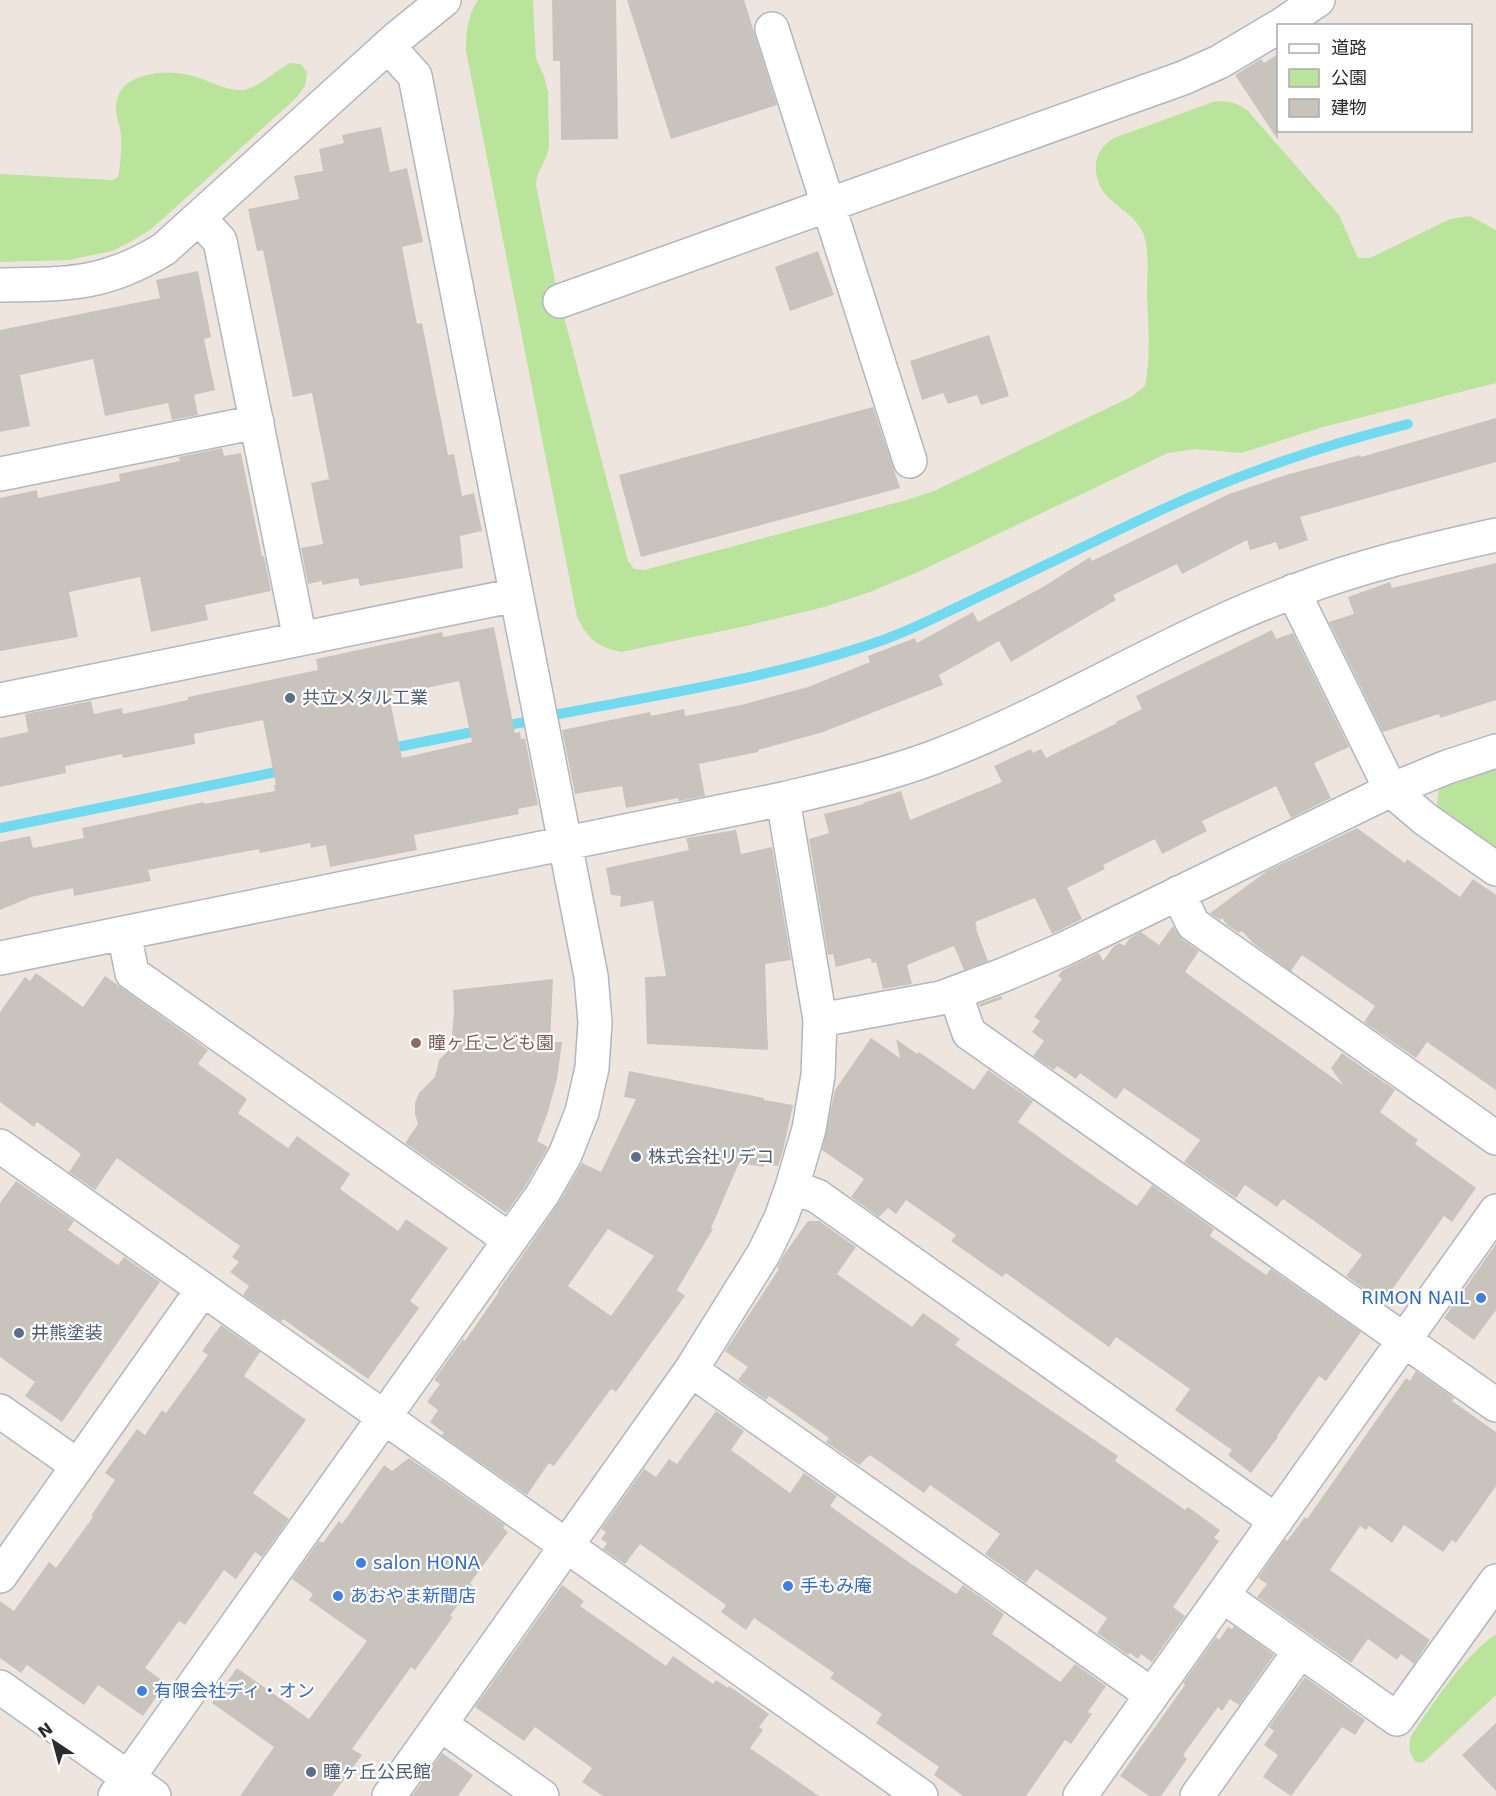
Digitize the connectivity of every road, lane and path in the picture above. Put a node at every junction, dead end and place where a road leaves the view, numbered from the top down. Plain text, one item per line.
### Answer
1 (444, 0) edge
2 (1318, 0) edge
3 (1282, 24) edge
4 (1277, 27) edge
5 (772, 28) dead end
6 (388, 46) junction
7 (828, 205) junction
8 (199, 218) junction
9 (0, 285) edge
10 (560, 301) dead end
11 (256, 422) junction
12 (910, 461) dead end
13 (0, 474) edge
14 (1496, 535) edge
15 (1293, 591) junction
16 (516, 595) junction
17 (300, 639) junction
18 (0, 700) edge
19 (1496, 751) edge
20 (1391, 790) junction
21 (783, 799) junction
22 (565, 843) junction
23 (1496, 869) edge
24 (1178, 893) junction
25 (124, 933) junction
26 (0, 958) edge
27 (955, 993) junction
28 (820, 1020) junction
29 (1496, 1138) edge
30 (0, 1146) edge
31 (792, 1187) junction
32 (1496, 1211) edge
33 (510, 1240) junction
34 (203, 1289) junction
35 (1405, 1340) junction
36 (691, 1370) junction
37 (1496, 1405) edge
38 (0, 1411) edge
39 (384, 1417) junction
40 (78, 1466) junction
41 (1276, 1521) junction
42 (566, 1546) junction
43 (0, 1576) edge
44 (1496, 1581) edge
45 (1223, 1596) junction
46 (1300, 1651) junction
47 (0, 1687) edge
48 (1152, 1695) junction
49 (440, 1724) junction
50 (121, 1787) edge
51 (154, 1796) edge
52 (389, 1796) edge
53 (542, 1796) edge
54 (921, 1796) edge
55 (1080, 1796) edge
56 (1197, 1796) edge

1 - 6 street
2 - 3 street
4 - 7 street
5 - 7 street
6 - 8 street
6 - 16 street
7 - 10 street
7 - 12 street
8 - 9 street
8 - 11 street
11 - 13 street
11 - 17 street
14 - 15 street
15 - 20 street
15 - 21 street
16 - 17 street
16 - 22 street
17 - 18 street
19 - 20 street
20 - 23 street
20 - 24 street
21 - 22 street
21 - 28 street
22 - 25 street
22 - 33 street
24 - 27 street
24 - 29 street
25 - 26 street
25 - 33 street
27 - 28 street
27 - 35 street
28 - 31 street
30 - 34 street
31 - 36 street
31 - 41 street
32 - 35 street
33 - 39 street
34 - 39 street
34 - 40 street
35 - 37 street
35 - 41 street
36 - 42 street
36 - 48 street
38 - 40 street
39 - 42 street
39 - 50 street
40 - 43 street
41 - 45 street
42 - 49 street
42 - 54 street
44 - 46 street
45 - 46 street
45 - 48 street
46 - 56 street
47 - 50 street
48 - 55 street
49 - 52 street
49 - 53 street
50 - 51 street

